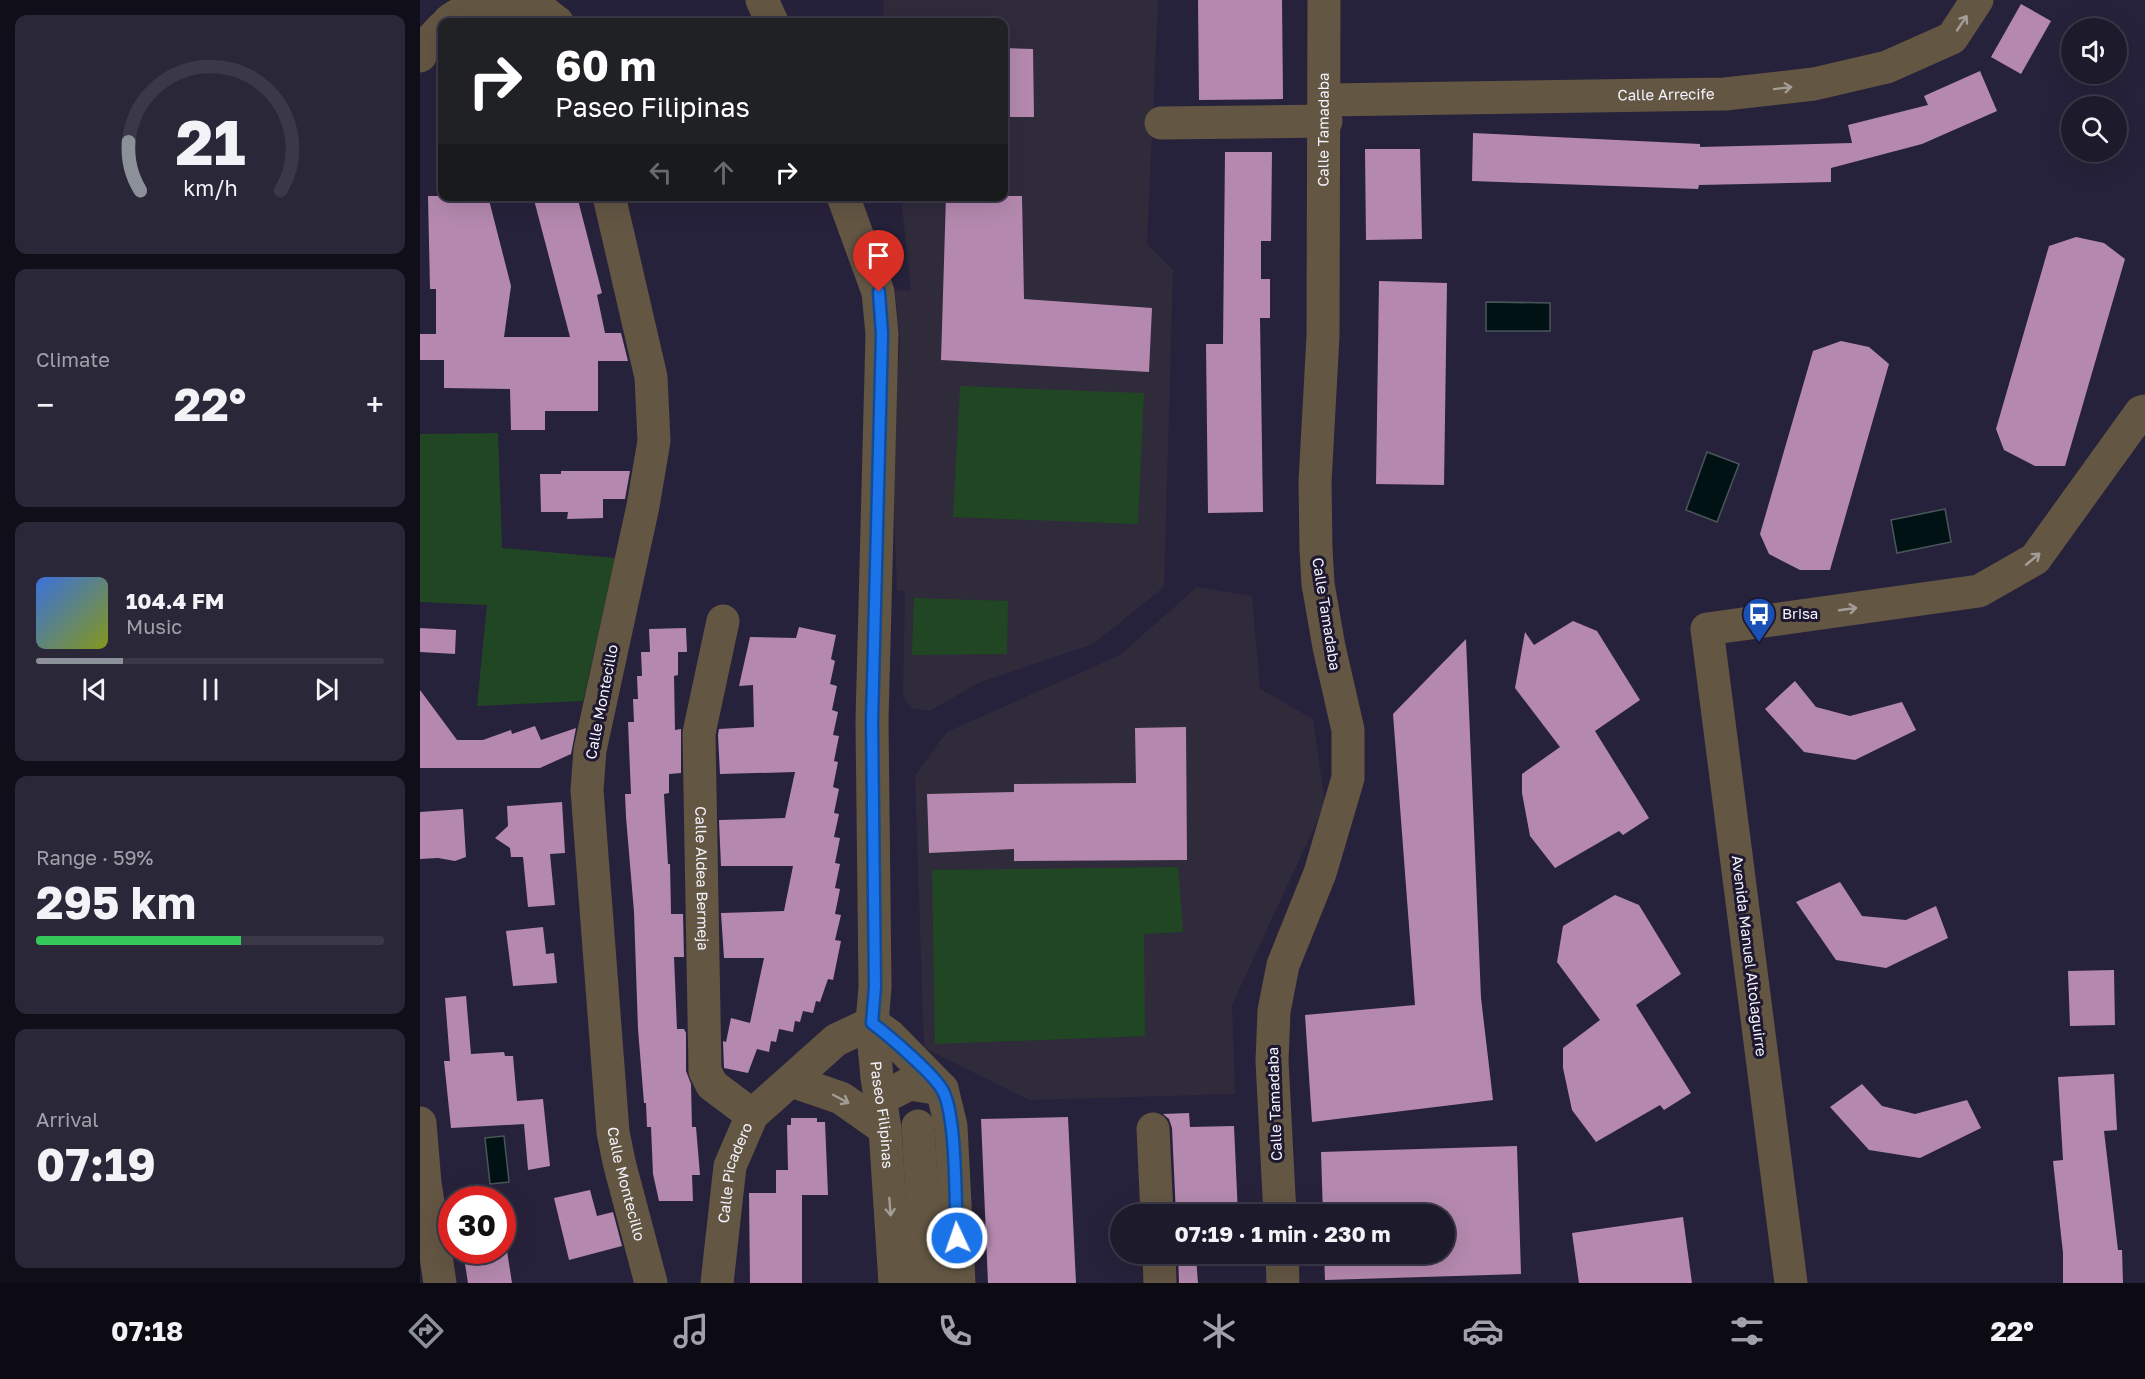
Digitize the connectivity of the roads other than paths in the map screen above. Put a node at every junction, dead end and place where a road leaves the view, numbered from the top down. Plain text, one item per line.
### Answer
1 (762, 0) edge
2 (1324, 0) edge
3 (1977, 0) edge
4 (452, 18) edge
5 (551, 18) edge
6 (770, 18) edge
7 (438, 32) edge
8 (420, 56) edge
9 (1326, 111) junction
10 (1161, 123) dead end
11 (610, 201) edge
12 (845, 201) edge
13 (2145, 411) edge
14 (723, 621) dead end
15 (872, 1023) junction
16 (791, 1081) junction
17 (942, 1089) junction
18 (883, 1114) junction
19 (752, 1115) junction
20 (420, 1124) edge
21 (918, 1126) dead end
22 (1153, 1129) dead end
23 (1156, 1204) edge
24 (1279, 1204) edge
25 (1159, 1264) edge
26 (1282, 1264) edge
27 (440, 1283) edge
28 (651, 1283) edge
29 (717, 1283) edge
30 (895, 1283) edge
31 (927, 1283) edge
32 (959, 1283) edge
33 (1160, 1283) edge
34 (1283, 1283) edge
35 (1791, 1283) edge

1 - 6 street
2 - 9 street, Calle Tamadaba
9 -> 3 street, Calle Arrecife
4 - 5 street
7 - 8 street
9 - 10 street, Calle Arrecife
9 - 24 street, Calle Tamadaba
11 - 28 street, Calle Montecillo
12 - 15 street, Paseo Filipinas
35 -> 13 street, Avenida Manuel Altolaguirre
14 - 19 street, Calle Aldea Bermeja
15 - 16 street, Calle Picadero
15 - 17 street
15 - 18 street, Paseo Filipinas
16 -> 18 street
16 - 19 street, Calle Picadero
17 - 18 street
17 - 32 street
18 -> 30 street, Paseo Filipinas
19 - 29 street, Calle Picadero
20 - 27 street
21 - 31 street
22 - 23 street
25 - 33 street
26 - 34 street

